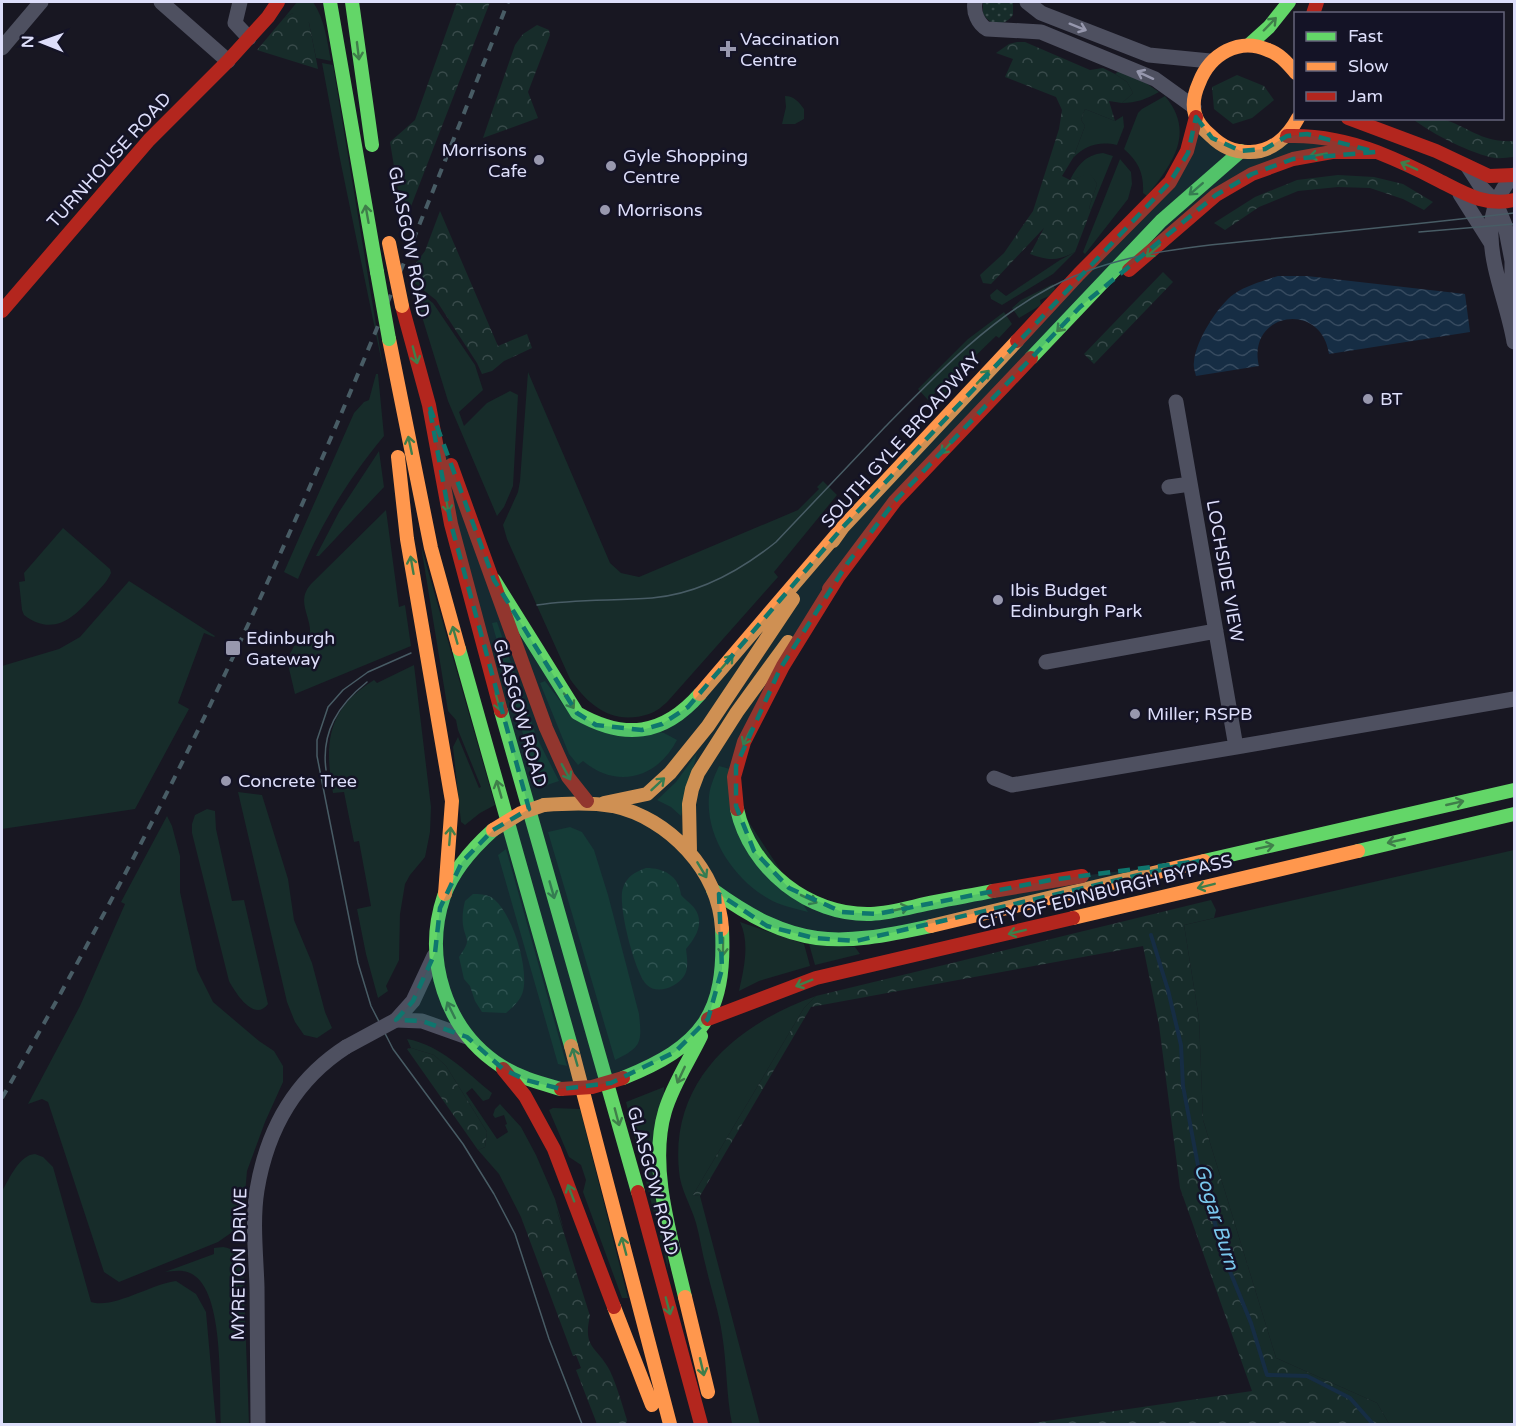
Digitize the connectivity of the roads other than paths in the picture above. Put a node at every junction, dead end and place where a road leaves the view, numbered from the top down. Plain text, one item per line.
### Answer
1 (41, 2) edge
2 (161, 2) edge
3 (240, 2) edge
4 (278, 2) edge
5 (324, 2) edge
6 (330, 2) edge
7 (352, 2) edge
8 (975, 2) edge
9 (1027, 2) edge
10 (1289, 2) edge
11 (333, 20) junction
12 (249, 38) junction
13 (1249, 45) junction
14 (2, 48) edge
15 (228, 61) junction
16 (1210, 61) junction
17 (1294, 71) edge
18 (1195, 112) junction
19 (1297, 120) edge
20 (1353, 120) edge
21 (1287, 136) junction
22 (1241, 151) junction
23 (1376, 152) junction
24 (374, 158) dead end
25 (1468, 167) junction
26 (1515, 175) edge
27 (1460, 194) junction
28 (1515, 200) edge
29 (1496, 203) junction
30 (1515, 211) edge
31 (1507, 232) junction
32 (388, 238) dead end
33 (1491, 243) junction
34 (1080, 307) junction
35 (2, 311) edge
36 (1512, 324) junction
37 (1515, 342) edge
38 (392, 359) junction
39 (1176, 402) dead end
40 (429, 405) junction
41 (1190, 484) junction
42 (1169, 487) dead end
43 (843, 527) junction
44 (838, 577) junction
45 (494, 580) junction
46 (1216, 631) junction
47 (1046, 662) dead end
48 (1515, 699) edge
49 (1236, 747) junction
50 (994, 778) dead end
51 (1515, 790) edge
52 (587, 801) junction
53 (604, 803) junction
54 (1515, 814) edge
55 (690, 852) junction
56 (1199, 861) junction
57 (713, 890) junction
58 (445, 894) junction
59 (435, 953) junction
60 (396, 1020) junction
61 (707, 1020) junction
62 (468, 1037) junction
63 (503, 1069) junction
64 (710, 1403) dead end
65 (258, 1425) edge
66 (659, 1425) edge
67 (670, 1425) edge
68 (701, 1425) edge

1 - 14 street
2 - 15 street
3 - 12 street
4 - 12 main road, TURNHOUSE ROAD
5 - 11 main road
6 - 11 main road, GLASGOW ROAD
7 -> 24 main road, GLASGOW ROAD
18 -> 8 street
9 -> 16 street
13 -> 10 main road
38 -> 11 main road, GLASGOW ROAD, bridge
12 - 15 main road, TURNHOUSE ROAD
13 - 16 main road
13 - 17 main road
15 - 35 main road, TURNHOUSE ROAD
16 - 18 main road, SOUTH GYLE BROADWAY
18 - 22 main road
43 -> 18 main road, SOUTH GYLE BROADWAY
19 - 21 main road
20 - 25 main road
21 - 22 main road
21 - 23 main road
22 -> 34 main road, SOUTH GYLE BROADWAY
27 -> 23 main road
23 -> 34 main road
25 - 26 main road
25 - 29 street
26 - 29 street
27 - 29 main road
27 - 33 street
28 - 29 main road
29 - 31 street
29 - 33 street
30 - 31 street
31 - 36 street
32 -> 40 main road, GLASGOW ROAD, bridge
33 - 36 street
34 -> 44 main road, SOUTH GYLE BROADWAY
36 - 37 street
58 -> 38 main road
67 -> 38 main road, GLASGOW ROAD
39 - 41 street, LOCHSIDE VIEW
40 - 45 main road
40 -> 68 main road, GLASGOW ROAD
41 - 42 street
41 - 46 street, LOCHSIDE VIEW
45 -> 43 main road
53 -> 43 main road, SOUTH GYLE BROADWAY
44 - 55 main road, SOUTH GYLE BROADWAY
44 -> 56 main road
45 -> 52 main road
46 - 47 street
46 - 49 street, LOCHSIDE VIEW
48 - 49 street
49 - 50 street
56 -> 51 main road, CITY OF EDINBURGH BYPASS
52 - 53 main road
52 - 58 main road, bridge
53 - 55 main road
54 -> 61 main road, CITY OF EDINBURGH BYPASS
55 -> 57 main road
56 - 57 main road, CITY OF EDINBURGH BYPASS
57 -> 61 main road
58 - 59 main road
59 - 60 street, MYRETON DRIVE
62 -> 59 main road
60 - 62 street
60 - 65 street, MYRETON DRIVE, bridge
61 - 63 main road, bridge
61 -> 64 main road
62 - 63 main road
66 -> 63 main road

